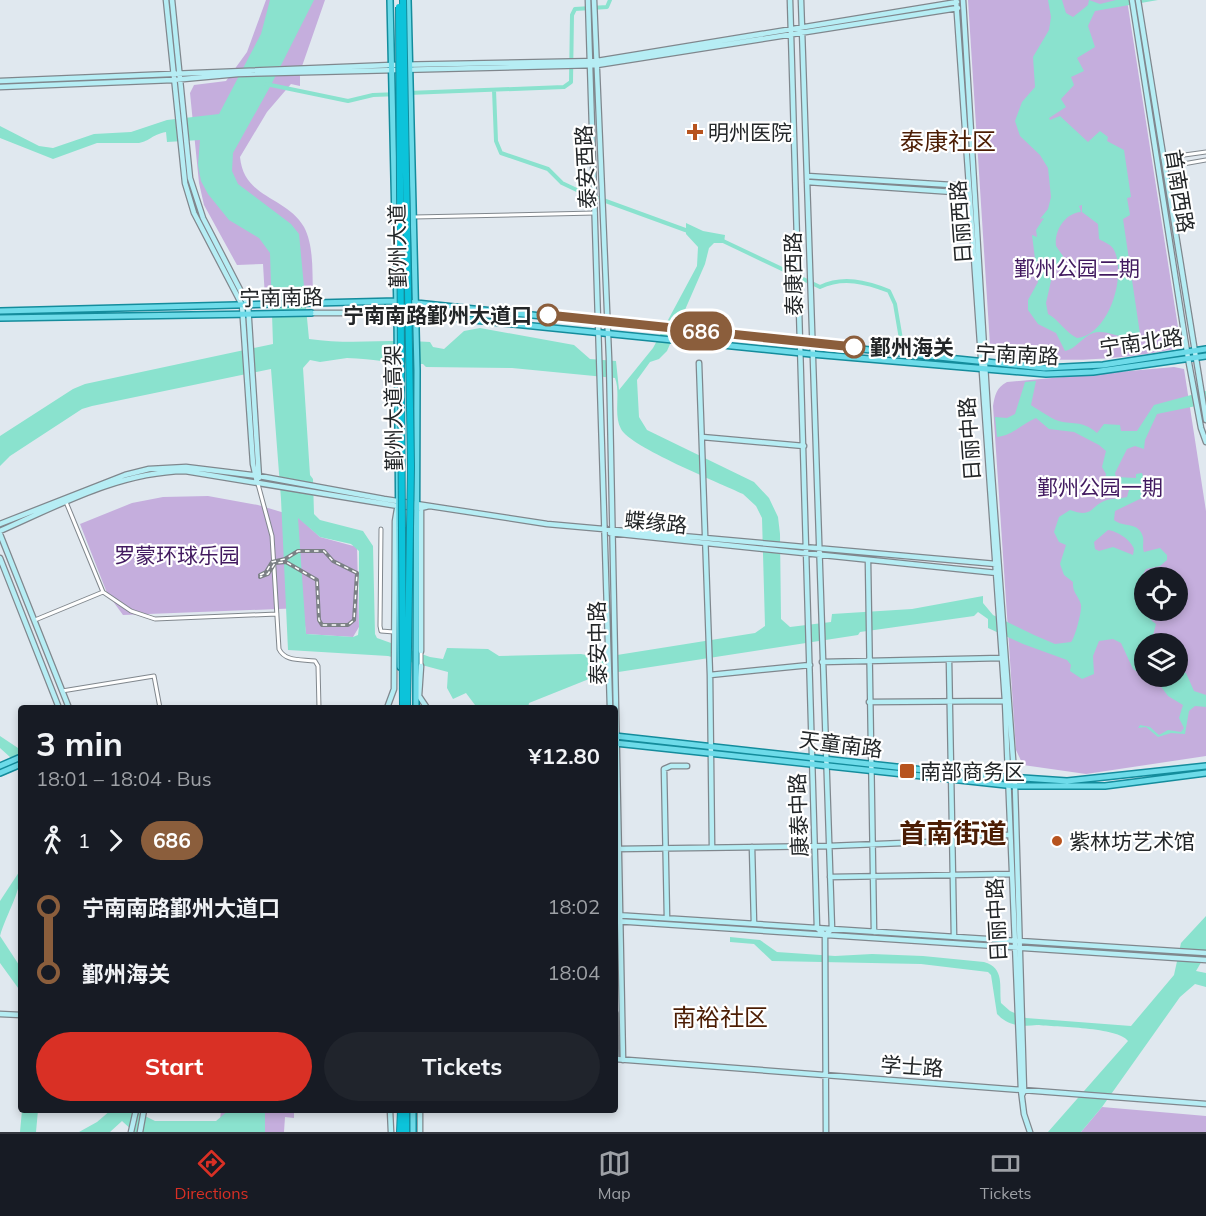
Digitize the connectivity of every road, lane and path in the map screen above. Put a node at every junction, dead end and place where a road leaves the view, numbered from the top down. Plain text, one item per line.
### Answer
1 (166, 0) edge
2 (172, 0) edge
3 (390, 0) edge
4 (401, 0) edge
5 (408, 0) edge
6 (588, 0) edge
7 (594, 0) edge
8 (790, 0) edge
9 (801, 0) edge
10 (1132, 0) edge
11 (1138, 0) edge
12 (963, 3) edge
13 (956, 4) edge
14 (591, 13) junction
15 (802, 31) junction
16 (791, 33) junction
17 (597, 63) junction
18 (590, 64) junction
19 (391, 68) junction
20 (410, 68) junction
21 (173, 73) junction
22 (179, 73) junction
23 (180, 79) junction
24 (173, 80) junction
25 (0, 81) edge
26 (0, 87) edge
27 (1206, 152) edge
28 (1163, 158) junction
29 (1206, 160) edge
30 (1164, 168) junction
31 (807, 179) junction
32 (968, 186) junction
33 (968, 193) junction
34 (595, 213) junction
35 (413, 217) junction
36 (397, 301) junction
37 (414, 303) junction
38 (245, 305) junction
39 (0, 311) edge
40 (397, 312) junction
41 (311, 313) joint
42 (242, 314) junction
43 (249, 314) junction
44 (414, 314) junction
45 (0, 318) edge
46 (599, 321) junction
47 (608, 322) junction
48 (599, 332) junction
49 (608, 333) junction
50 (801, 342) junction
51 (811, 342) junction
52 (1206, 349) edge
53 (801, 353) junction
54 (811, 354) junction
55 (1195, 354) junction
56 (1188, 355) junction
57 (1206, 356) edge
58 (983, 361) junction
59 (699, 363) dead end
60 (983, 369) junction
61 (1045, 371) junction
62 (1206, 419) edge
63 (702, 437) junction
64 (1206, 442) edge
65 (804, 446) junction
66 (257, 476) junction
67 (257, 482) junction
68 (66, 502) junction
69 (398, 504) junction
70 (418, 506) junction
71 (0, 524) edge
72 (381, 529) dead end
73 (604, 530) junction
74 (612, 531) junction
75 (0, 533) edge
76 (705, 537) junction
77 (706, 544) junction
78 (807, 546) junction
79 (819, 548) junction
80 (807, 556) junction
81 (819, 557) junction
82 (0, 558) edge
83 (868, 561) junction
84 (998, 564) junction
85 (997, 573) junction
86 (103, 592) junction
87 (277, 614) junction
88 (1000, 615) junction
89 (35, 620) junction
90 (394, 632) junction
91 (1002, 635) junction
92 (397, 643) junction
93 (611, 658) junction
94 (1002, 658) junction
95 (949, 660) junction
96 (869, 661) junction
97 (397, 662) junction
98 (822, 662) junction
99 (810, 665) junction
100 (418, 666) junction
101 (612, 674) junction
102 (710, 675) junction
103 (62, 691) junction
104 (950, 701) junction
105 (1005, 701) junction
106 (869, 702) junction
107 (58, 705) edge
108 (68, 705) edge
109 (159, 705) edge
110 (319, 705) edge
111 (388, 705) edge
112 (401, 705) edge
113 (401, 705) edge
114 (407, 705) edge
115 (416, 705) edge
116 (425, 705) edge
117 (610, 705) edge
118 (614, 705) edge
119 (618, 736) edge
120 (618, 743) edge
121 (711, 746) junction
122 (711, 753) junction
123 (813, 757) junction
124 (18, 758) edge
125 (826, 758) junction
126 (813, 764) junction
127 (18, 765) edge
128 (1206, 765) edge
129 (0, 766) edge
130 (687, 766) dead end
131 (826, 766) junction
132 (870, 767) junction
133 (0, 773) edge
134 (1206, 773) edge
135 (952, 776) junction
136 (1011, 778) junction
137 (1012, 786) junction
138 (1009, 835) junction
139 (952, 838) junction
140 (872, 844) junction
141 (815, 846) junction
142 (829, 846) junction
143 (712, 847) junction
144 (752, 847) junction
145 (665, 848) junction
146 (618, 849) edge
147 (953, 874) junction
148 (1011, 874) junction
149 (872, 875) junction
150 (830, 877) junction
151 (618, 918) edge
152 (618, 918) edge
153 (667, 918) junction
154 (754, 924) junction
155 (818, 928) junction
156 (832, 929) junction
157 (874, 932) junction
158 (825, 935) junction
159 (954, 937) junction
160 (618, 942) edge
161 (1014, 944) junction
162 (1020, 945) junction
163 (1206, 953) edge
164 (1205, 960) edge
165 (1019, 1007) junction
166 (0, 1014) edge
167 (18, 1015) edge
168 (618, 1059) edge
169 (623, 1060) junction
170 (826, 1076) junction
171 (1022, 1092) junction
172 (1206, 1104) edge
173 (135, 1113) edge
174 (143, 1113) edge
175 (390, 1113) edge
176 (400, 1113) edge
177 (406, 1113) edge
178 (413, 1113) edge
179 (420, 1113) edge
180 (131, 1132) edge
181 (140, 1132) edge
182 (391, 1132) edge
183 (399, 1132) edge
184 (406, 1132) edge
185 (413, 1132) edge
186 (420, 1132) edge
187 (826, 1132) edge
188 (1030, 1132) edge

1 - 21 street
2 - 22 street
3 - 19 main road, 鄞州大道
4 - 112 highway, 鄞州大道高架, bridge
4 - 114 highway, 鄞州大道高架, bridge
5 - 20 main road, 鄞州大道
6 - 14 street, 泰安西路
7 - 14 street, 泰安西路
8 - 16 street, 泰康西路
9 - 15 street, 泰康西路
10 - 56 street, 首南西路
11 - 28 street, 首南西路
12 - 13 street
12 - 58 street, 日丽西路
13 - 15 street
13 - 32 street, 日丽西路
14 - 17 street, 泰安西路
14 - 18 street, 泰安西路
15 - 16 street
15 - 31 street, 泰康西路
16 - 17 street
16 - 50 street, 泰康西路
17 - 18 street
17 - 47 street, 泰安西路
18 - 20 street
18 - 20 street
18 - 34 street, 泰安西路
19 - 20 street
19 - 22 street
19 - 23 street
19 - 36 main road, 鄞州大道
20 - 35 main road, 鄞州大道
21 - 22 street
21 - 24 street
21 - 25 street
22 - 23 street
23 - 24 street
23 - 38 street
24 - 26 street
24 - 38 street
27 - 28 street
28 - 30 street, 首南西路
29 - 30 street
30 - 55 street, 首南西路
31 - 32 street
31 - 33 street
31 - 51 street, 泰康西路
32 - 33 street, 日丽西路
33 - 58 street, 日丽西路
34 - 35 street
34 - 46 street, 泰安西路
35 - 37 main road, 鄞州大道
36 - 37 main road, 宁南南路
36 - 38 main road, 宁南南路
36 - 40 main road, 鄞州大道
37 - 44 main road, 鄞州大道
37 - 46 main road, 宁南南路
38 - 39 main road, 宁南南路
38 - 42 street
38 - 43 street
40 - 41 street, 宁南南路
40 - 44 street, 宁南南路
40 - 69 main road, 鄞州大道, bridge
41 - 43 main road, 宁南南路
42 - 43 main road, 宁南南路
42 - 45 main road, 宁南南路
42 - 66 street
43 - 66 street
44 - 48 main road, 宁南南路
44 - 70 main road, 鄞州大道
46 - 47 main road, 宁南南路
46 - 48 street, 泰安西路
47 - 49 street, 泰安西路
47 - 50 main road, 宁南南路
48 - 49 main road, 宁南南路
48 - 73 street, 泰安中路
49 - 53 main road, 宁南南路
49 - 74 street, 泰安中路
50 - 51 main road, 宁南南路
50 - 53 street, 泰康西路
51 - 54 street, 泰康西路
51 - 58 main road, 宁南南路
52 - 55 main road, 宁南北路
53 - 54 main road, 宁南南路
53 - 65 street, 泰康西路
54 - 60 main road, 宁南南路
54 - 79 street, 泰康西路
55 - 56 main road, 宁南南路
55 - 57 main road, 宁南南路
55 - 62 street, 首南西路
56 - 61 main road, 宁南南路
56 - 64 street, 首南西路
58 - 60 street, 日丽西路
58 - 61 main road, 宁南南路
59 - 63 street
60 - 61 main road, 宁南南路
60 - 84 street, 日丽中路
60 - 84 street, 日丽中路
63 - 65 street
63 - 76 street
65 - 78 street, 泰康西路
66 - 67 street
66 - 69 street
66 - 71 street
67 - 68 street
67 - 69 street
67 - 87 street
68 - 75 street
68 - 86 street
69 - 70 street, 蝶缘路
69 - 90 street
69 - 92 main road, 鄞州大道
70 - 73 street, 蝶缘路
70 - 100 main road, 鄞州大道
72 - 90 street
73 - 74 street, 蝶缘路
73 - 93 street, 泰安中路
74 - 76 street, 蝶缘路
74 - 77 street, 蝶缘路
74 - 93 street, 泰安中路
75 - 89 street
76 - 77 street
76 - 78 street, 蝶缘路
77 - 80 street, 蝶缘路
77 - 102 street
78 - 79 street, 蝶缘路
78 - 80 street, 康泰中路
79 - 81 street, 康泰中路
79 - 84 street, 蝶缘路
80 - 81 street, 蝶缘路
80 - 99 street, 康泰中路
81 - 83 street, 蝶缘路
81 - 98 street, 康泰中路
82 - 107 street
83 - 85 street, 蝶缘路
83 - 96 street
84 - 85 street, 日丽中路
84 - 88 street
85 - 88 street, 日丽中路
86 - 87 street
86 - 89 street
87 - 110 street
88 - 91 street
89 - 103 street
90 - 92 street
91 - 94 street, 日丽中路
91 - 136 street, 日丽中路
92 - 97 main road, 鄞州大道, bridge
93 - 101 street, 泰安中路
94 - 95 street
94 - 105 street, 日丽中路
95 - 96 street
95 - 104 street
96 - 98 street
96 - 106 street
97 - 111 street
97 - 113 main road, 鄞州大道
98 - 125 street, 康泰中路
99 - 102 street
99 - 123 street, 康泰中路
100 - 115 main road, 鄞州大道
100 - 116 street
101 - 117 street, 泰安中路
101 - 118 street, 泰安中路
102 - 121 street
103 - 108 street
103 - 109 street
104 - 105 street
104 - 106 street
104 - 135 street
105 - 136 street, 日丽中路
106 - 132 street
119 - 121 main road, 天童南路
120 - 122 main road, 天童南路
121 - 122 street
121 - 123 main road, 天童南路
122 - 126 main road, 天童南路
122 - 143 street
123 - 125 main road, 天童南路
123 - 126 street, 康泰中路
124 - 129 main road
125 - 131 street, 康泰中路
125 - 132 main road, 天童南路
126 - 131 main road, 天童南路
126 - 141 street, 康泰中路
127 - 133 main road
128 - 136 main road, 天童南路
130 - 145 street
131 - 132 main road, 天童南路
131 - 142 street, 康泰中路
132 - 135 main road, 天童南路
132 - 140 street
134 - 137 main road, 天童南路
135 - 136 main road, 天童南路
135 - 137 main road, 天童南路
135 - 139 street
136 - 137 street, 日丽中路
137 - 138 street, 日丽中路
137 - 162 street, 日丽中路
138 - 139 street
138 - 148 street, 日丽中路
139 - 140 street
139 - 147 street
140 - 142 street
140 - 149 street
141 - 142 street
141 - 144 street
141 - 155 street, 康泰中路
142 - 150 street, 康泰中路
143 - 144 street
143 - 145 street
144 - 154 street
145 - 146 street
145 - 153 street
147 - 148 street
147 - 149 street
147 - 159 street
148 - 161 street, 日丽中路
149 - 150 street
149 - 157 street
150 - 156 street, 康泰中路
151 - 153 street
152 - 158 street
153 - 154 street
154 - 155 street
155 - 156 street
155 - 158 street
156 - 157 street
156 - 158 street
157 - 159 street
158 - 161 street
158 - 170 street
159 - 161 street
160 - 169 street, 泰安中路
161 - 162 street
161 - 165 street, 日丽中路
162 - 163 street
162 - 164 street
162 - 165 street, 日丽中路
165 - 171 street, 日丽中路
166 - 167 street
168 - 169 street, 学士路
169 - 170 street, 学士路
170 - 171 street, 学士路
170 - 187 street
171 - 172 street, 学士路
171 - 188 street, 日丽中路
173 - 180 street
174 - 181 street
175 - 182 street
176 - 183 highway
177 - 184 highway
178 - 185 main road
179 - 186 street

